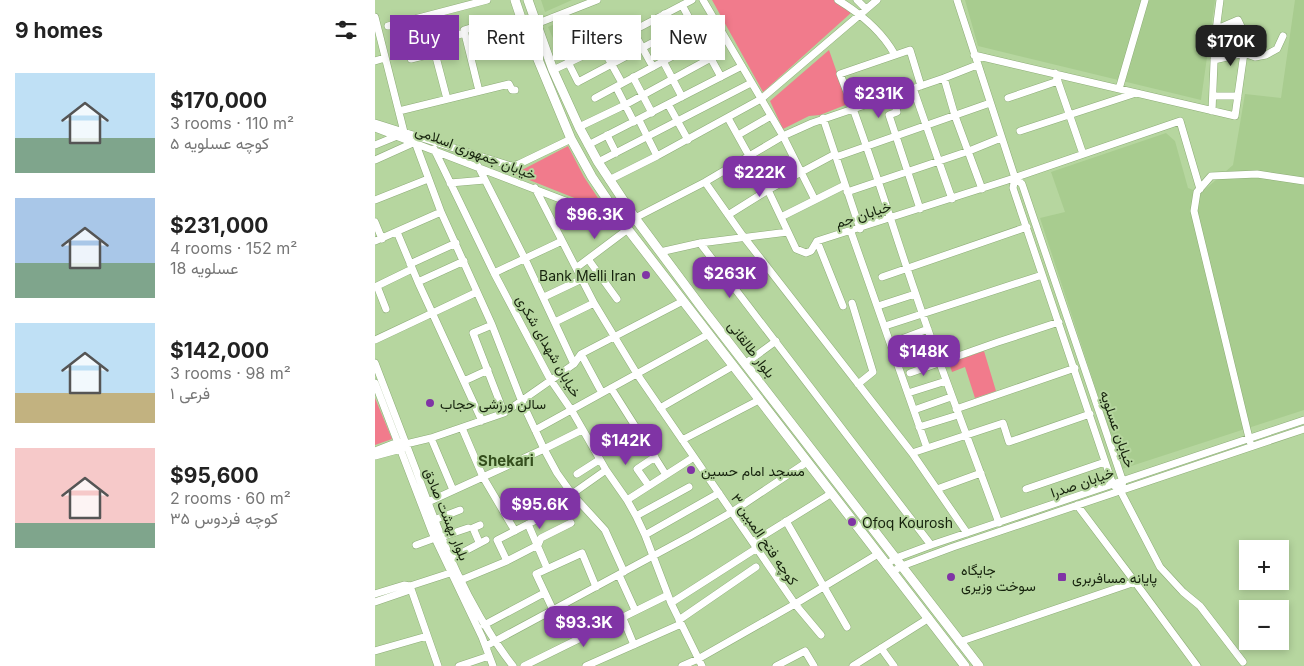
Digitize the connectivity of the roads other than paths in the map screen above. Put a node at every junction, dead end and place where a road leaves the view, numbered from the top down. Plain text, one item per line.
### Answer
1 (487, 0) edge
2 (515, 0) edge
3 (528, 0) edge
4 (597, 0) edge
5 (692, 0) edge
6 (703, 0) edge
7 (838, 0) edge
8 (857, 0) edge
9 (877, 0) edge
10 (957, 0) edge
11 (1145, 0) edge
12 (1220, 0) edge
13 (682, 5) junction
14 (863, 11) junction
15 (665, 14) joint
16 (520, 15) edge
17 (533, 15) edge
18 (687, 15) edge
19 (375, 17) edge
20 (543, 21) edge
21 (388, 26) dead end
22 (641, 27) edge
23 (377, 29) edge
24 (469, 29) edge
25 (1217, 29) junction
26 (465, 35) junction
27 (1283, 36) dead end
28 (543, 43) edge
29 (651, 44) edge
30 (641, 45) edge
31 (468, 46) joint
32 (643, 48) junction
33 (1244, 53) junction
34 (895, 55) junction
35 (973, 55) junction
36 (385, 58) junction
37 (538, 60) edge
38 (573, 60) edge
39 (608, 60) edge
40 (707, 60) edge
41 (712, 60) edge
42 (1214, 60) junction
43 (375, 61) edge
44 (663, 61) joint
45 (569, 62) junction
46 (611, 65) junction
47 (977, 65) junction
48 (741, 66) junction
49 (653, 67) junction
50 (553, 70) junction
51 (1055, 73) junction
52 (633, 77) junction
53 (721, 77) junction
54 (944, 78) junction
55 (672, 79) junction
56 (1058, 81) junction
57 (751, 83) junction
58 (619, 85) junction
59 (917, 87) junction
60 (1119, 89) junction
61 (515, 90) dead end
62 (479, 91) junction
63 (1137, 92) junction
64 (643, 95) junction
65 (892, 96) junction
66 (1213, 96) junction
67 (1238, 96) junction
68 (682, 97) junction
69 (595, 98) dead end
70 (1009, 98) dead end
71 (447, 99) junction
72 (761, 100) junction
73 (990, 103) junction
74 (668, 104) junction
75 (625, 105) junction
76 (854, 108) junction
77 (1212, 110) junction
78 (399, 111) junction
79 (652, 113) junction
80 (1070, 115) junction
81 (771, 116) junction
82 (955, 116) junction
83 (728, 118) junction
84 (823, 118) junction
85 (637, 121) junction
86 (375, 122) edge
87 (678, 122) junction
88 (579, 127) junction
89 (926, 127) junction
90 (375, 128) edge
91 (1020, 131) dead end
92 (401, 134) junction
93 (607, 135) junction
94 (738, 135) junction
95 (570, 136) junction
96 (783, 136) junction
97 (896, 137) junction
98 (648, 138) junction
99 (1001, 138) junction
100 (688, 140) junction
101 (415, 142) junction
102 (375, 145) edge
103 (588, 145) junction
104 (867, 147) junction
105 (434, 149) junction
106 (969, 151) junction
107 (616, 153) junction
108 (1083, 154) junction
109 (657, 156) junction
110 (749, 156) junction
111 (835, 156) junction
112 (375, 160) edge
113 (938, 161) junction
114 (498, 162) junction
115 (598, 162) junction
116 (478, 166) junction
117 (494, 172) junction
118 (801, 172) junction
119 (909, 172) junction
120 (428, 178) junction
121 (1015, 178) junction
122 (485, 180) junction
123 (609, 180) junction
124 (880, 181) junction
125 (1304, 181) edge
126 (705, 182) junction
127 (450, 183) junction
128 (535, 188) junction
129 (846, 188) junction
130 (982, 189) junction
131 (1200, 189) junction
132 (768, 190) junction
133 (951, 199) junction
134 (375, 200) edge
135 (815, 200) junction
136 (919, 209) junction
137 (441, 212) junction
138 (728, 215) junction
139 (781, 217) junction
140 (635, 218) junction
141 (890, 219) junction
142 (375, 222) edge
143 (625, 226) junction
144 (1027, 227) junction
145 (860, 229) junction
146 (397, 232) junction
147 (788, 232) junction
148 (851, 232) junction
149 (743, 236) junction
150 (378, 240) edge
151 (562, 241) junction
152 (817, 241) junction
153 (456, 243) junction
154 (700, 243) junction
155 (660, 252) junction
156 (588, 258) junction
157 (525, 259) junction
158 (464, 261) junction
159 (411, 267) junction
160 (576, 268) junction
161 (907, 268) junction
162 (494, 273) junction
163 (1042, 275) junction
164 (882, 277) dead end
165 (582, 279) junction
166 (418, 282) junction
167 (376, 286) edge
168 (477, 292) junction
169 (915, 294) junction
170 (544, 297) junction
171 (617, 299) dead end
172 (683, 301) junction
173 (594, 303) junction
174 (852, 303) dead end
175 (843, 306) dead end
176 (878, 306) junction
177 (386, 309) dead end
178 (433, 313) junction
179 (923, 313) junction
180 (555, 322) junction
181 (1059, 322) junction
182 (492, 325) junction
183 (885, 326) junction
184 (928, 329) junction
185 (709, 334) junction
186 (615, 337) junction
187 (375, 340) edge
188 (776, 341) junction
189 (891, 343) junction
190 (934, 347) junction
191 (581, 354) junction
192 (897, 360) junction
193 (940, 362) junction
194 (375, 363) edge
195 (746, 363) junction
196 (574, 364) junction
197 (733, 366) junction
198 (1075, 368) junction
199 (488, 370) junction
200 (910, 373) dead end
201 (637, 374) junction
202 (550, 379) junction
203 (464, 381) junction
204 (946, 381) junction
205 (375, 383) edge
206 (858, 384) junction
207 (611, 388) junction
208 (602, 393) junction
209 (908, 393) junction
210 (951, 397) junction
211 (759, 400) junction
212 (522, 402) junction
213 (660, 408) junction
214 (914, 410) junction
215 (572, 411) junction
216 (504, 412) junction
217 (957, 412) junction
218 (1090, 414) junction
219 (1304, 420) edge
220 (482, 421) junction
221 (919, 427) junction
222 (462, 428) junction
223 (1304, 429) edge
224 (535, 430) junction
225 (582, 430) junction
226 (395, 433) junction
227 (966, 435) junction
228 (431, 438) junction
229 (682, 440) junction
230 (1250, 443) junction
231 (402, 445) junction
232 (387, 446) junction
233 (927, 448) junction
234 (544, 449) junction
235 (375, 451) edge
236 (912, 452) junction
237 (817, 455) junction
238 (375, 456) edge
239 (655, 457) junction
240 (694, 457) junction
241 (599, 460) junction
242 (807, 462) junction
243 (1105, 462) junction
244 (606, 470) junction
245 (981, 473) junction
246 (577, 474) dead end
247 (666, 475) junction
248 (483, 477) junction
249 (1123, 482) junction
250 (1113, 485) junction
251 (649, 486) junction
252 (689, 488) dead end
253 (937, 489) junction
254 (1026, 489) dead end
255 (453, 490) junction
256 (1120, 490) junction
257 (832, 493) junction
258 (719, 494) junction
259 (574, 496) junction
260 (627, 500) junction
261 (428, 502) junction
262 (1077, 505) junction
263 (556, 506) dead end
264 (460, 510) dead end
265 (732, 512) junction
266 (537, 514) dead end
267 (636, 516) junction
268 (1025, 518) junction
269 (434, 520) junction
270 (786, 521) junction
271 (571, 523) dead end
272 (999, 523) junction
273 (528, 524) junction
274 (480, 525) dead end
275 (468, 528) dead end
276 (515, 531) junction
277 (967, 533) junction
278 (645, 535) junction
279 (438, 538) junction
280 (951, 543) junction
281 (416, 545) dead end
282 (538, 545) junction
283 (755, 545) junction
284 (931, 545) junction
285 (878, 554) junction
286 (653, 556) junction
287 (450, 559) junction
288 (507, 561) junction
289 (899, 562) junction
290 (547, 568) junction
291 (757, 568) dead end
292 (889, 568) junction
293 (451, 573) junction
294 (621, 573) junction
295 (461, 580) junction
296 (1135, 582) junction
297 (410, 586) junction
298 (596, 587) junction
299 (825, 587) junction
300 (544, 593) junction
301 (375, 594) edge
302 (669, 599) junction
303 (375, 602) edge
304 (795, 604) junction
305 (553, 610) junction
306 (635, 610) junction
307 (622, 616) junction
308 (929, 618) junction
309 (680, 622) junction
310 (484, 624) junction
311 (847, 627) dead end
312 (427, 636) junction
313 (821, 636) dead end
314 (494, 642) junction
315 (959, 642) junction
316 (634, 644) junction
317 (486, 646) junction
318 (881, 648) junction
319 (375, 651) edge
320 (489, 656) junction
321 (700, 662) edge
322 (1243, 662) dead end
323 (438, 666) edge
324 (459, 666) edge
325 (493, 666) edge
326 (513, 666) edge
327 (524, 666) edge
328 (586, 666) edge
329 (682, 666) edge
330 (776, 666) edge
331 (814, 666) edge
332 (853, 666) edge
333 (894, 666) edge
334 (965, 666) edge
335 (979, 666) edge
336 (1197, 666) edge

1 - 21 street
2 - 16 main road, بلوار طالقانی
3 - 17 main road, بلوار طالقانی
4 - 20 street
5 - 13 street
6 - 48 street
7 - 14 street
8 - 14 street
9 - 14 street
10 - 35 street, خیابان عسلویه
11 - 60 street
12 - 25 street
13 - 15 street
13 - 18 street
14 - 34 street
14 - 72 street
15 - 22 street
19 - 23 street
23 - 36 street
24 - 26 street
25 - 33 street
25 - 42 street
26 - 31 street
26 - 71 street
27 - 33 street
28 - 50 main road, بلوار طالقانی
29 - 32 street
30 - 32 street
31 - 62 street
32 - 46 street
32 - 49 street
33 - 42 street
33 - 67 street
34 - 59 street
34 - 76 street
35 - 47 street, خیابان عسلویه
35 - 51 street
36 - 43 street
36 - 78 street
37 - 95 main road, بلوار طالقانی
38 - 45 street
39 - 46 street
40 - 55 street
41 - 53 street
42 - 66 street
44 - 49 street
44 - 55 street
45 - 46 street
45 - 50 street
46 - 58 street
47 - 54 street
47 - 73 street, خیابان عسلویه
48 - 53 street
48 - 57 street
49 - 52 street
50 - 88 main road, بلوار طالقانی
51 - 56 street
51 - 60 street
52 - 58 street
52 - 64 street
53 - 68 street
54 - 59 street
54 - 82 street
55 - 64 street
55 - 68 street
56 - 70 street
56 - 80 street
57 - 72 street
57 - 87 street
58 - 69 street
58 - 75 street
59 - 65 street
59 - 89 street
60 - 63 street
61 - 62 street
62 - 71 street
63 - 77 street
63 - 80 street
64 - 75 street
64 - 79 street
65 - 76 street
65 - 97 street
66 - 67 street
66 - 77 street
67 - 77 street
68 - 74 street
71 - 78 street
72 - 81 street
72 - 83 street
73 - 82 street
73 - 99 street, خیابان عسلویه
74 - 79 street
74 - 87 street
75 - 85 street
75 - 88 street
76 - 84 street
76 - 104 street
78 - 92 street
79 - 85 street
80 - 91 street
80 - 108 street
81 - 94 street
81 - 96 street
82 - 89 street
82 - 106 street
83 - 94 street
83 - 100 street
84 - 96 street
84 - 111 street
85 - 93 street
85 - 98 street
86 - 92 street, خیابان جمهوری اسلامی
87 - 98 street
87 - 100 street
88 - 95 main road
88 - 103 main road, بلوار طالقانی
89 - 97 street
89 - 113 street
90 - 92 street, خیابان جمهوری اسلامی
92 - 101 street, خیابان جمهوری اسلامی
92 - 102 street
92 - 114 street, خیابان جمهوری اسلامی
93 - 103 street
93 - 107 street
94 - 110 street
95 - 114 street, خیابان جمهوری اسلامی
95 - 143 main road, بلوار طالقانی
96 - 110 street
96 - 118 street
97 - 104 street
97 - 119 street
98 - 107 street
98 - 109 street
99 - 106 street
99 - 121 street, خیابان عسلویه
100 - 109 street
101 - 105 street, خیابان جمهوری اسلامی
101 - 112 street
101 - 120 street
103 - 115 main road, بلوار طالقانی
104 - 111 street
104 - 124 street
105 - 116 street, خیابان جمهوری اسلامی
105 - 127 street, خیابان شهدای شکری
106 - 113 street
106 - 130 street
107 - 115 street
108 - 121 street, خیابان جم
108 - 131 street, خیابان جم
109 - 123 street
110 - 126 street
110 - 132 street
111 - 118 street
111 - 129 street
113 - 119 street
113 - 133 street
114 - 117 street
115 - 123 main road, بلوار طالقانی
116 - 117 street, خیابان جمهوری اسلامی
116 - 122 street
117 - 128 street, خیابان جمهوری اسلامی
118 - 132 street
118 - 135 street
119 - 124 street
119 - 136 street
120 - 134 street
120 - 137 street
121 - 130 street, خیابان جم
121 - 144 street, خیابان عسلویه
121 - 249 street, خیابان عسلویه
122 - 127 street
122 - 157 street
123 - 140 main road, بلوار طالقانی
124 - 129 street
124 - 141 street
125 - 131 street
126 - 138 street
126 - 140 street
127 - 162 street, خیابان شهدای شکری
128 - 143 street, خیابان جمهوری اسلامی
128 - 151 street, کوچه فتح المبین ۳
129 - 135 street
129 - 145 street
130 - 133 street, خیابان جم
131 - 230 street
132 - 138 street
132 - 139 street
133 - 136 street, خیابان جم
135 - 139 street
136 - 141 street, خیابان جم
137 - 146 street
137 - 153 street
138 - 149 street
139 - 147 street
140 - 155 main road, بلوار طالقانی
141 - 145 street, خیابان جم
141 - 161 street
142 - 150 street
143 - 156 street
143 - 172 main road, بلوار طالقانی
144 - 161 street
144 - 163 street, خیابان عسلویه
145 - 148 street, خیابان جم
146 - 150 street
146 - 159 street
147 - 149 street
147 - 152 street, خیابان جم
148 - 152 street, خیابان جم
148 - 176 street
149 - 154 street
149 - 206 street
151 - 157 street
151 - 160 street, کوچه فتح المبین ۳
152 - 175 street
153 - 158 street
153 - 159 street
154 - 155 street
154 - 188 street
155 - 195 main road, بلوار طالقانی
156 - 160 street
156 - 171 street
157 - 162 street
157 - 170 street
158 - 166 street
158 - 168 street
159 - 166 street
159 - 167 street
160 - 165 street, کوچه فتح المبین ۳
161 - 164 street
161 - 169 street
162 - 202 street, خیابان شهدای شکری
163 - 179 street
163 - 181 street, خیابان عسلویه
165 - 170 street
165 - 173 street, کوچه فتح المبین ۳
166 - 178 street
167 - 177 street
168 - 178 street
168 - 182 street
169 - 176 street
169 - 179 street
170 - 180 street
172 - 185 main road, بلوار طالقانی
172 - 186 street
173 - 180 street
173 - 186 street, کوچه فتح المبین ۳
174 - 206 street
176 - 183 street
178 - 187 street
178 - 203 street
179 - 183 street
179 - 184 street
180 - 196 street
181 - 193 street
181 - 198 street, خیابان عسلویه
182 - 199 street
182 - 212 street
183 - 189 street
184 - 189 street
184 - 190 street
185 - 197 main road, بلوار طالقانی
185 - 201 street
186 - 191 street
186 - 201 street, کوچه فتح المبین ۳
188 - 195 street
188 - 284 street
189 - 192 street
190 - 192 street
190 - 193 street
191 - 196 street
191 - 208 street
192 - 209 street
193 - 200 street
193 - 204 street
194 - 231 street, بلوار بهشت صادق
195 - 237 main road, بلوار طالقانی
196 - 202 street
197 - 211 main road, بلوار طالقانی
197 - 213 street
198 - 217 street
198 - 218 street, خیابان عسلویه
199 - 203 street
199 - 216 street
201 - 207 street
201 - 213 street, کوچه فتح المبین ۳
202 - 212 street
202 - 215 street, خیابان شهدای شکری
203 - 220 street
204 - 209 street
204 - 210 street
205 - 226 street, بلوار بهشت صادق
206 - 236 street
207 - 208 street
207 - 239 street
208 - 215 street
209 - 214 street
210 - 214 street
210 - 217 street
211 - 229 street
211 - 242 main road, بلوار طالقانی
212 - 216 street
212 - 224 street
213 - 229 street, کوچه فتح المبین ۳
214 - 221 street
215 - 224 street
215 - 225 street, خیابان شهدای شکری
216 - 220 street
217 - 221 street
217 - 227 street
218 - 227 street
218 - 243 street, خیابان عسلویه
219 - 230 street, خیابان صدرا
220 - 222 street
221 - 233 street
222 - 228 street
222 - 248 street
223 - 230 street, خیابان صدرا
224 - 234 street
225 - 234 street
225 - 241 street, خیابان شهدای شکری
226 - 231 street, بلوار بهشت صادق
226 - 232 street
227 - 233 street
227 - 245 street
228 - 231 street
228 - 255 street
229 - 240 street, کوچه فتح المبین ۳
230 - 249 street, خیابان صدرا
230 - 256 street, خیابان صدرا
231 - 232 street
231 - 238 street
231 - 261 street, بلوار بهشت صادق
231 - 279 street, بلوار بهشت صادق
232 - 235 street
233 - 236 street
234 - 248 street
234 - 259 street
236 - 253 street
237 - 242 main road
237 - 289 main road, بلوار طالقانی
239 - 247 street
239 - 251 street
240 - 247 street
240 - 258 street, کوچه فتح المبین ۳
241 - 244 street, خیابان شهدای شکری
241 - 246 street
242 - 257 main road, بلوار طالقانی
242 - 265 street
243 - 250 street, خیابان عسلویه
243 - 254 street
244 - 259 street
244 - 260 street, خیابان شهدای شکری
245 - 253 street
245 - 272 street
247 - 251 street
248 - 255 street
248 - 276 street
249 - 250 street, خیابان صدرا
249 - 256 street, خیابان عسلویه
250 - 256 street, خیابان عسلویه
250 - 268 street, خیابان صدرا
251 - 260 street
252 - 267 street
253 - 277 street
255 - 261 street
256 - 262 street, خیابان صدرا
256 - 322 street
257 - 270 street
257 - 285 main road, بلوار طالقانی
258 - 265 street, کوچه فتح المبین ۳
258 - 278 street
259 - 263 street
259 - 294 street
260 - 267 street, خیابان شهدای شکری
261 - 269 street, بلوار بهشت صادق
262 - 268 street, خیابان صدرا
262 - 296 street
264 - 269 street
265 - 283 street, کوچه فتح المبین ۳
265 - 286 street
266 - 273 street
267 - 278 street, خیابان شهدای شکری
268 - 272 street, خیابان صدرا
268 - 280 street, خیابان صدرا
269 - 279 street, بلوار بهشت صادق
270 - 283 street
270 - 299 street
271 - 282 street
272 - 277 street, خیابان صدرا
273 - 276 street
273 - 282 street
274 - 287 street
275 - 279 street
276 - 288 street
277 - 280 street, خیابان صدرا
278 - 286 street, خیابان شهدای شکری
279 - 281 street
279 - 287 street, بلوار بهشت صادق
279 - 293 street, بلوار بهشت صادق
280 - 284 street, خیابان صدرا
280 - 289 street, خیابان صدرا
282 - 288 street
282 - 290 street
283 - 302 street
283 - 304 street, کوچه فتح المبین ۳
284 - 289 street, خیابان صدرا
285 - 292 main road, بلوار طالقانی
285 - 299 street
286 - 294 street
286 - 302 street, خیابان شهدای شکری
287 - 295 street, بلوار بهشت صادق
288 - 295 street
289 - 292 street
289 - 315 main road, بلوار طالقانی
290 - 298 street
290 - 300 street
291 - 309 street
292 - 308 main road, بلوار طالقانی
293 - 297 street
293 - 317 street, بلوار بهشت صادق
294 - 298 street
294 - 306 street
295 - 310 street, بلوار بهشت صادق
296 - 315 street
296 - 336 street
297 - 301 street
297 - 303 street
297 - 312 street
298 - 305 street
299 - 304 street
299 - 311 street
300 - 305 street
300 - 310 street
302 - 306 street
302 - 309 street, خیابان شهدای شکری
304 - 313 street, کوچه فتح المبین ۳
304 - 321 street
305 - 314 street
306 - 307 street
307 - 316 street
307 - 327 street
308 - 318 street
308 - 334 main road, بلوار طالقانی
309 - 316 street
309 - 321 street, خیابان شهدای شکری
310 - 314 street, بلوار بهشت صادق
312 - 319 street
312 - 323 street
314 - 317 street
314 - 326 street, بلوار بهشت صادق
315 - 335 main road, بلوار طالقانی
316 - 328 street
317 - 320 street, بلوار بهشت صادق
318 - 332 street
318 - 333 street
320 - 324 street
320 - 325 street, بلوار بهشت صادق
321 - 329 street
330 - 331 street

